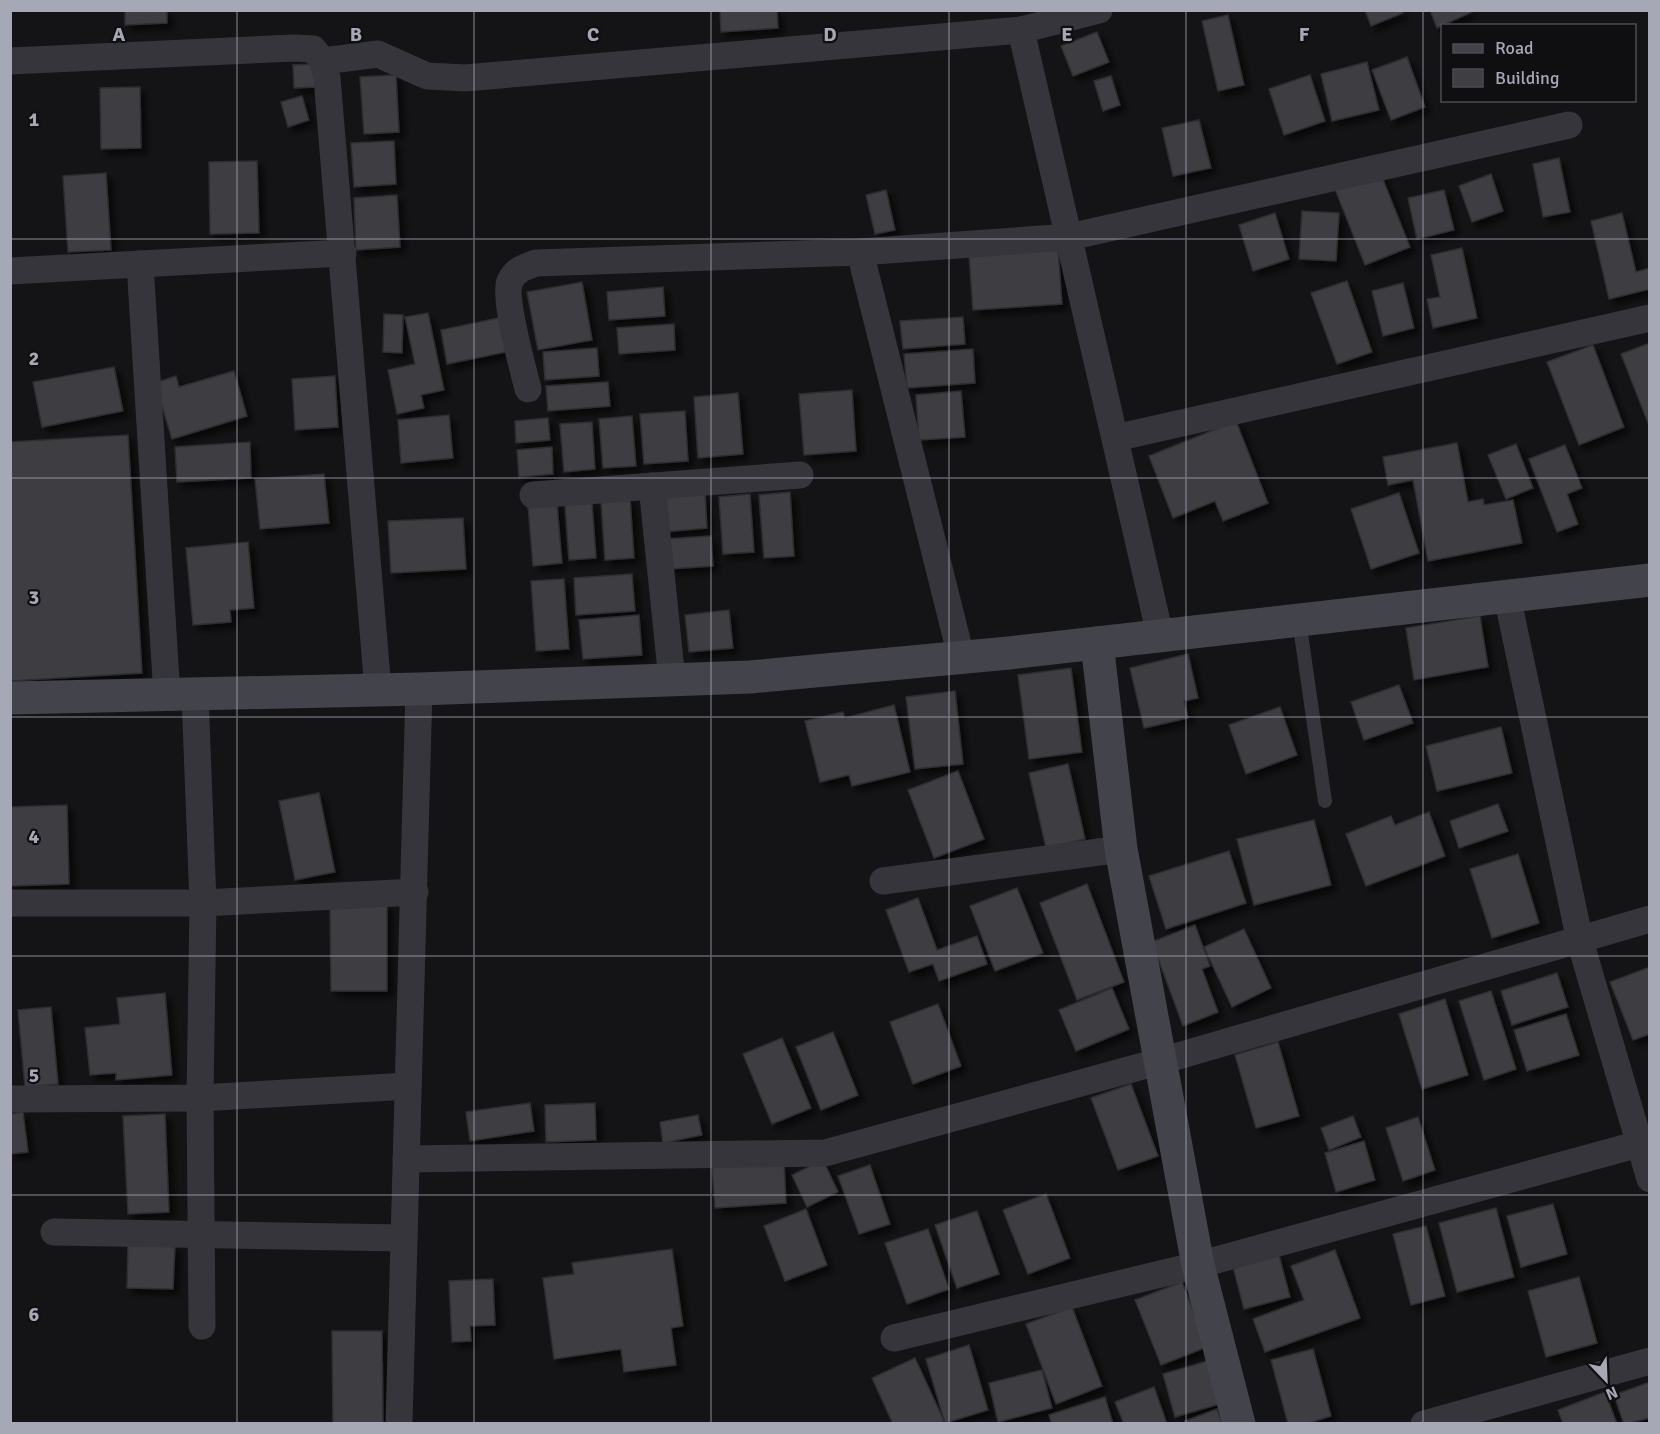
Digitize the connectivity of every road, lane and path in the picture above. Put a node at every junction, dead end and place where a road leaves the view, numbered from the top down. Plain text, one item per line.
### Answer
1 (1097, 11) edge
2 (1021, 30) junction
3 (10, 61) edge
4 (323, 61) junction
5 (1569, 125) dead end
6 (1069, 237) junction
7 (860, 252) junction
8 (343, 253) junction
9 (140, 264) junction
10 (10, 271) edge
11 (1650, 318) edge
12 (528, 389) dead end
13 (1115, 438) junction
14 (800, 475) dead end
15 (652, 486) junction
16 (532, 495) dead end
17 (1650, 580) edge
18 (1508, 596) junction
19 (1299, 620) junction
20 (1160, 635) junction
21 (1097, 643) junction
22 (961, 656) junction
23 (672, 680) junction
24 (419, 689) junction
25 (378, 690) junction
26 (181, 695) junction
27 (10, 698) edge
28 (1325, 801) dead end
29 (1121, 849) junction
30 (883, 881) dead end
31 (415, 892) junction
32 (10, 903) edge
33 (203, 903) junction
34 (1650, 919) edge
35 (1580, 941) junction
36 (1161, 1061) junction
37 (408, 1086) junction
38 (200, 1098) junction
39 (10, 1099) edge
40 (1645, 1142) edge
41 (406, 1159) junction
42 (1650, 1179) edge
43 (54, 1232) dead end
44 (201, 1233) junction
45 (404, 1238) junction
46 (1198, 1265) junction
47 (202, 1326) dead end
48 (894, 1338) dead end
49 (1650, 1361) edge
50 (399, 1424) edge
51 (1239, 1424) edge
52 (1424, 1424) edge

1 - 2 street
2 - 4 street
2 - 6 street
3 - 4 street
4 - 8 street
5 - 6 street
6 - 7 street
6 - 13 street
7 - 12 street
7 - 22 street
8 - 9 street
8 - 25 street
9 - 10 street
9 - 26 street
11 - 13 street
13 - 20 street
14 - 15 street
15 - 16 street
15 - 23 street
17 - 18 street
18 - 19 street
18 - 35 street
19 - 20 street
19 - 28 lane
20 - 21 street
21 - 22 street
21 - 29 street
22 - 23 street
23 - 24 street
24 - 25 street
24 - 31 street
25 - 26 street
26 - 27 street
26 - 33 street
29 - 30 street
29 - 36 street
31 - 33 street
31 - 37 street
32 - 33 street
33 - 38 street
34 - 35 street
35 - 36 street
35 - 40 street
36 - 41 street
36 - 46 street
37 - 38 street
37 - 41 street
38 - 39 street
38 - 44 street
40 - 42 street
40 - 46 street
41 - 45 street
43 - 44 street
44 - 45 street
44 - 47 street
45 - 50 street
46 - 48 street
46 - 51 street
49 - 52 street

